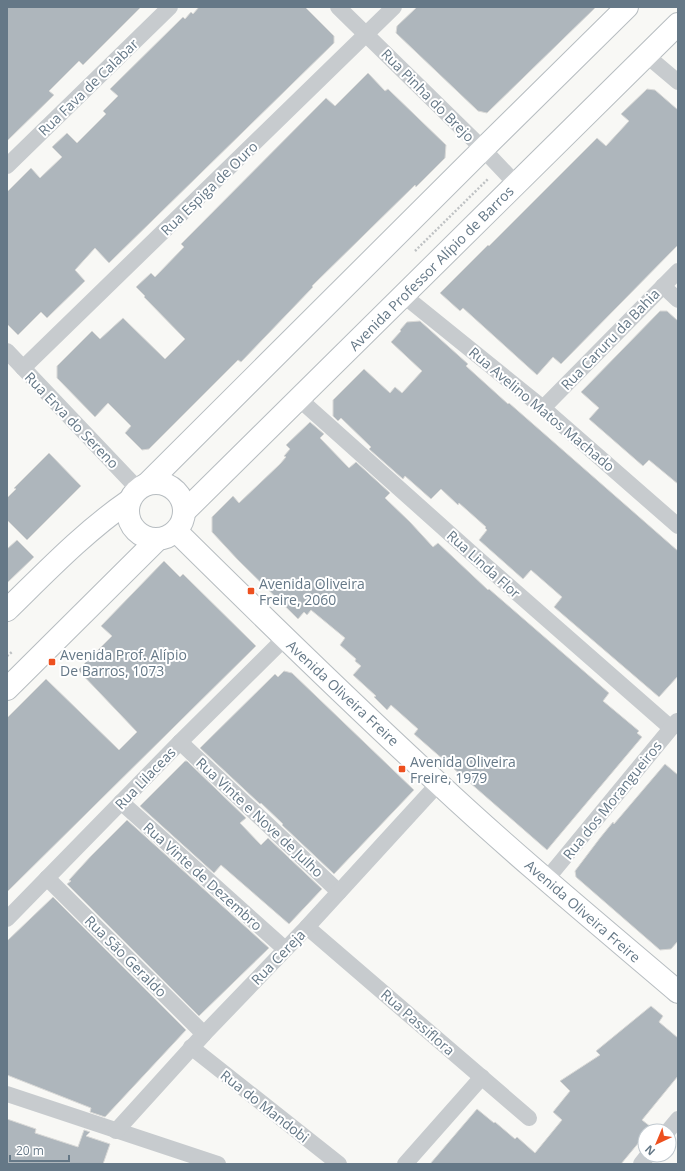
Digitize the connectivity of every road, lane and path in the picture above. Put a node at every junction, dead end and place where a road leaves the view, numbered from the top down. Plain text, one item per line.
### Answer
1 (170, 7) edge
2 (338, 7) edge
3 (394, 7) edge
4 (627, 7) edge
5 (678, 24) edge
6 (367, 34) junction
7 (646, 56) junction
8 (678, 82) edge
9 (483, 149) junction
10 (7, 166) edge
11 (516, 184) junction
12 (678, 270) edge
13 (662, 286) junction
14 (403, 295) junction
15 (678, 300) edge
16 (7, 351) edge
17 (23, 368) junction
18 (298, 398) junction
19 (543, 408) junction
20 (138, 491) junction
21 (678, 526) edge
22 (173, 527) junction
23 (7, 610) edge
24 (285, 638) junction
25 (7, 689) edge
26 (675, 724) edge
27 (180, 742) junction
28 (438, 784) junction
29 (121, 802) junction
30 (47, 878) junction
31 (546, 880) junction
32 (339, 892) junction
33 (7, 919) edge
34 (307, 927) junction
35 (285, 949) junction
36 (675, 984) edge
37 (204, 1034) junction
38 (192, 1048) junction
39 (482, 1077) junction
40 (7, 1094) edge
41 (529, 1118) dead end
42 (116, 1131) junction
43 (218, 1164) edge
44 (339, 1164) edge
45 (405, 1164) edge

1 - 10 street, Rua Fava de Calabar
2 - 6 street, Rua Pinha do Brejo
3 - 6 street, Rua Espiga de Ouro
4 - 9 street
5 - 7 street, Avenida Professor Alípio de Barros
6 - 9 street, Rua Pinha do Brejo
6 - 17 street, Rua Espiga de Ouro
7 - 8 street
7 - 11 street, Avenida Professor Alípio de Barros
9 - 11 street, Rua Pinha do Brejo
9 - 20 street
11 - 14 street, Avenida Professor Alípio de Barros
12 - 13 street, Rua Caruru da Bahia
13 - 15 street
13 - 19 street, Rua Caruru da Bahia
14 - 18 street, Avenida Professor Alípio de Barros
14 - 19 street, Rua Avelino Matos Machado
16 - 17 street, Rua Erva do Sereno
17 - 20 street, Rua Erva do Sereno
18 - 22 street, Avenida Professor Alípio de Barros
18 - 26 street, Rua Linda Flor
19 - 21 street, Rua Avelino Matos Machado
20 - 22 street
20 - 22 street
20 - 23 street
22 - 24 street, Avenida Oliveira Freire
22 - 25 street, Avenida Professor Alípio de Barros
24 - 27 street, Rua Lilaceas
24 - 28 street, Avenida Oliveira Freire
26 - 31 street, Rua dos Morangueiros
27 - 29 street, Rua Lilaceas
27 - 32 street, Rua Vinte e Nove de Julho
28 - 31 street, Avenida Oliveira Freire
28 - 32 street, Rua Cereja
29 - 30 street, Rua Lilaceas
29 - 35 street, Rua Vinte de Dezembro
30 - 33 street, Rua Lilaceas
30 - 37 street, Rua São Geraldo
31 - 36 street, Avenida Oliveira Freire
32 - 34 street, Rua Cereja
34 - 35 street, Rua Cereja
34 - 39 street, Rua Passiflora
35 - 37 street, Rua Cereja
37 - 38 street, Rua Cereja
38 - 42 street, Rua Cereja
38 - 44 street, Rua do Mandobi
39 - 41 street, Rua Passiflora
39 - 45 street
40 - 42 street
42 - 43 street

